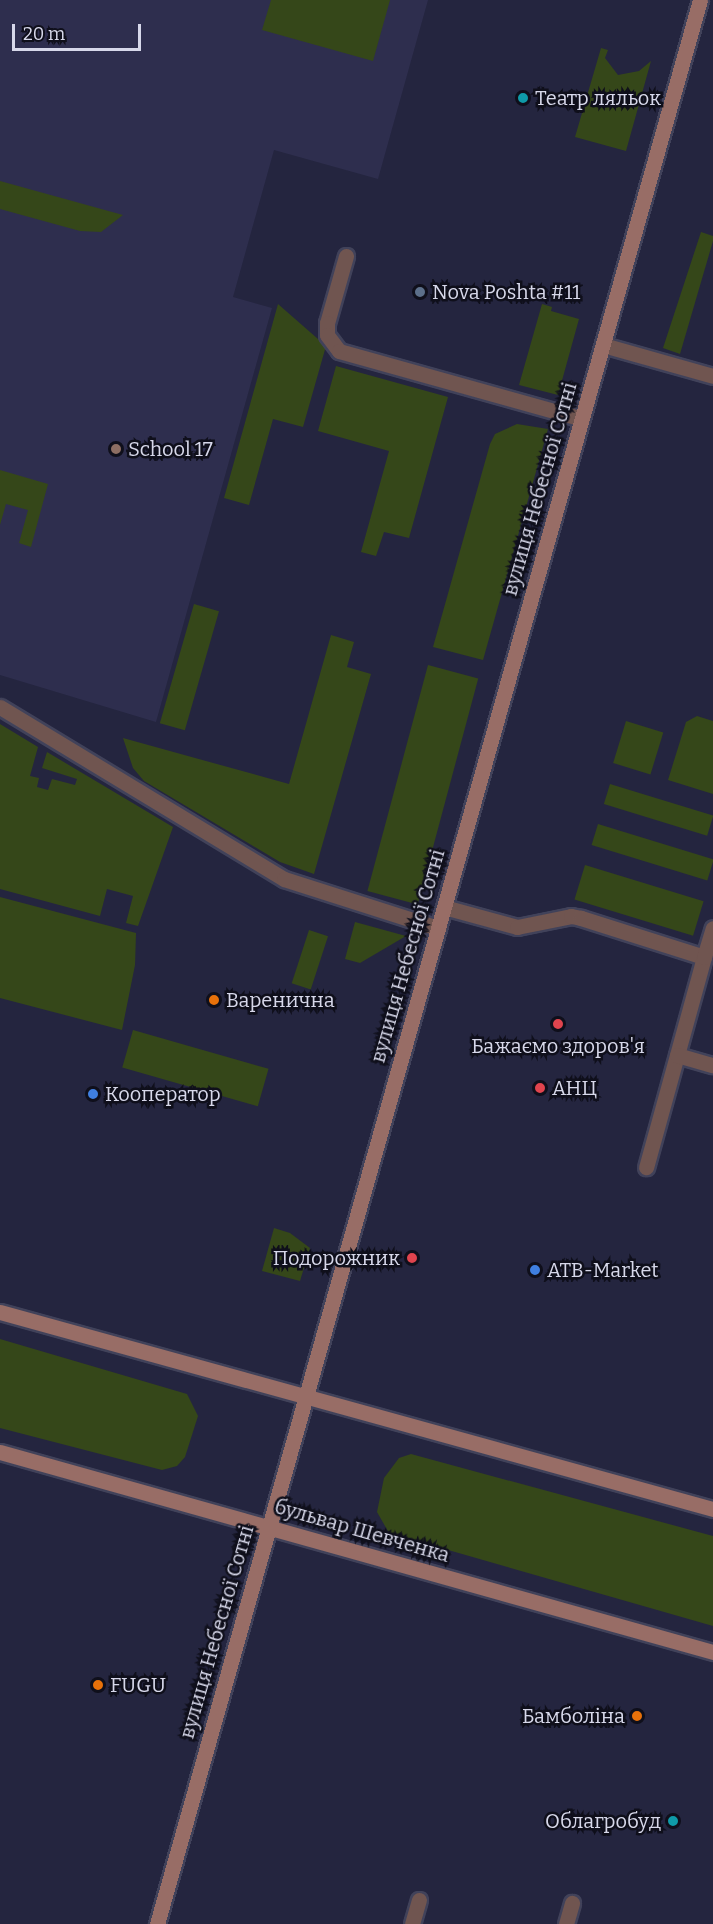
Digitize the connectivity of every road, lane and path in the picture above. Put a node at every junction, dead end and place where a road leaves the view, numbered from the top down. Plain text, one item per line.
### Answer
1 (700, 0) edge
2 (346, 256) dead end
3 (603, 345) junction
4 (713, 376) edge
5 (582, 419) junction
6 (0, 707) edge
7 (444, 907) junction
8 (438, 928) junction
9 (713, 928) edge
10 (704, 957) junction
11 (677, 1055) junction
12 (713, 1065) edge
13 (646, 1167) dead end
14 (0, 1312) edge
15 (306, 1396) junction
16 (0, 1452) edge
17 (713, 1509) edge
18 (269, 1527) junction
19 (713, 1652) edge
20 (419, 1900) dead end
21 (572, 1903) dead end
22 (157, 1924) edge
23 (412, 1924) edge
24 (566, 1924) edge

1 - 3 street, вулиця Небесної Сотні
2 - 5 lane
3 - 4 lane
3 - 5 street, вулиця Небесної Сотні
5 - 7 street, вулиця Небесної Сотні
6 - 8 lane
7 - 8 street, вулиця Небесної Сотні
7 - 10 lane
8 - 15 street, вулиця Небесної Сотні
9 - 10 lane
10 - 11 lane
11 - 12 lane
11 - 13 lane
14 - 15 street
15 - 17 street
15 - 18 street, вулиця Небесної Сотні
16 - 18 street, бульвар Шевченка
18 - 19 street, бульвар Шевченка
18 - 22 street, вулиця Небесної Сотні
20 - 23 lane
21 - 24 lane

